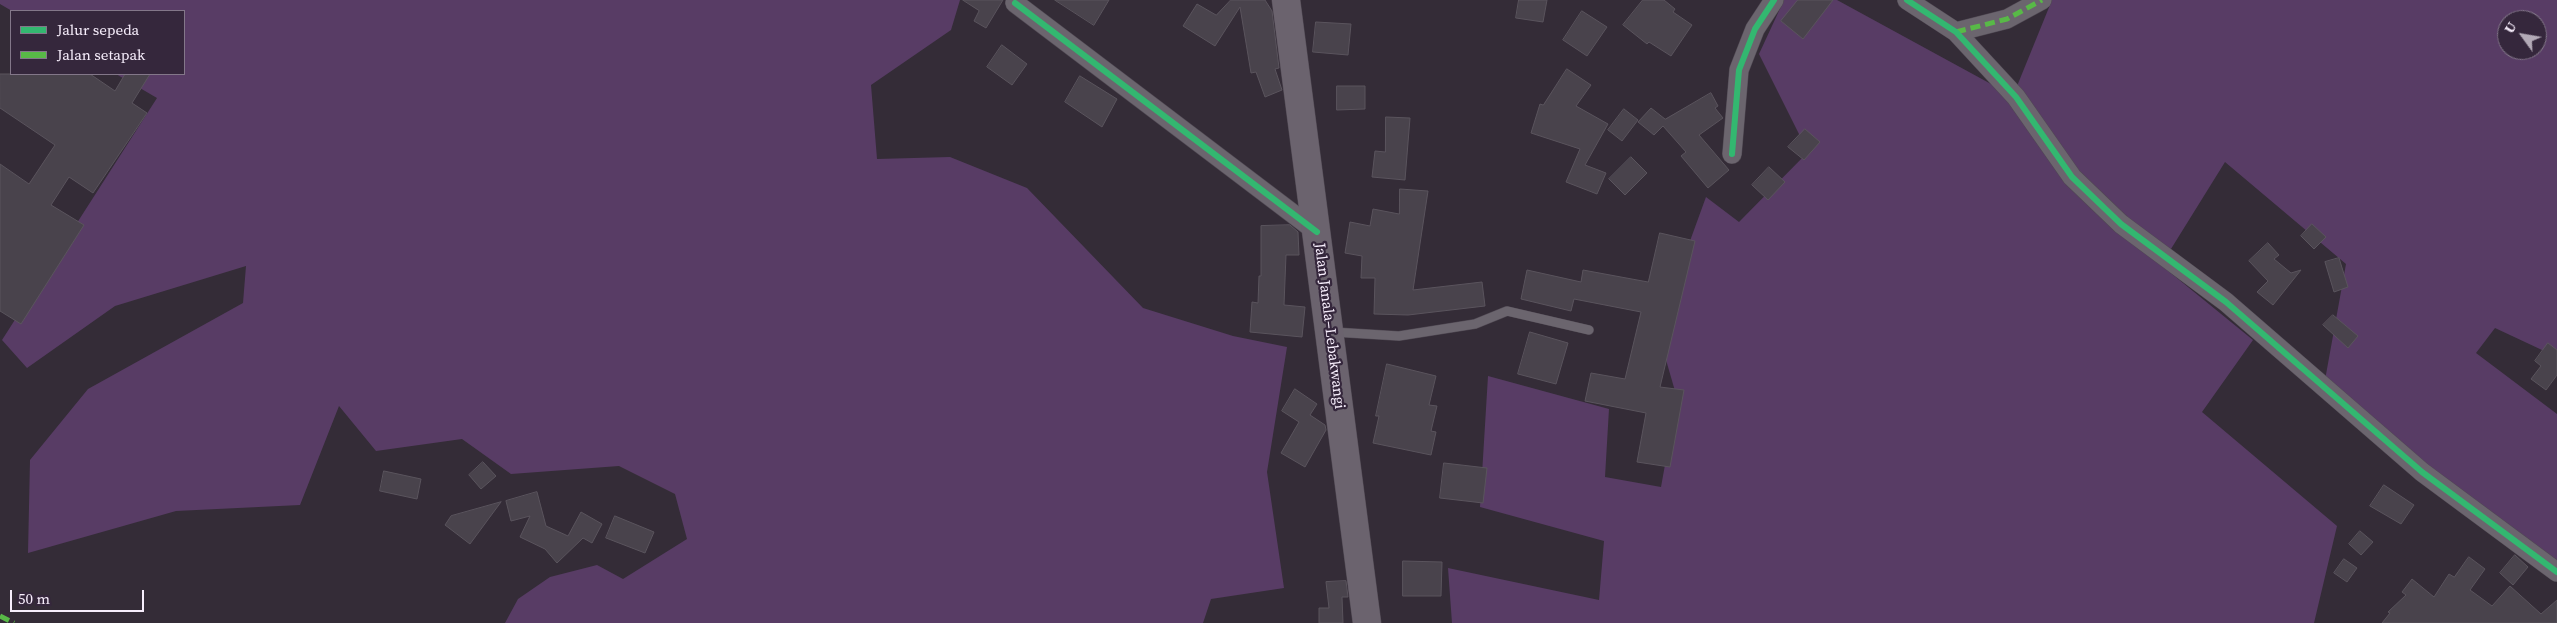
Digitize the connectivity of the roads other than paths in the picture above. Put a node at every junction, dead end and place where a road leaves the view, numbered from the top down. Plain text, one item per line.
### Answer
1 (1286, 0) edge
2 (1774, 0) edge
3 (1907, 0) edge
4 (2042, 0) edge
5 (1015, 3) dead end
6 (1956, 32) junction
7 (1732, 154) dead end
8 (1317, 232) junction
9 (1589, 330) dead end
10 (1330, 332) junction
11 (2557, 572) edge
12 (1367, 623) edge

1 - 8 main road, Jalan Janala–Lebakwangi
2 - 7 street
3 - 6 street
4 - 6 street
5 - 8 street
6 - 11 street
8 - 10 main road, Jalan Janala–Lebakwangi
9 - 10 lane
10 - 12 main road, Jalan Janala–Lebakwangi

